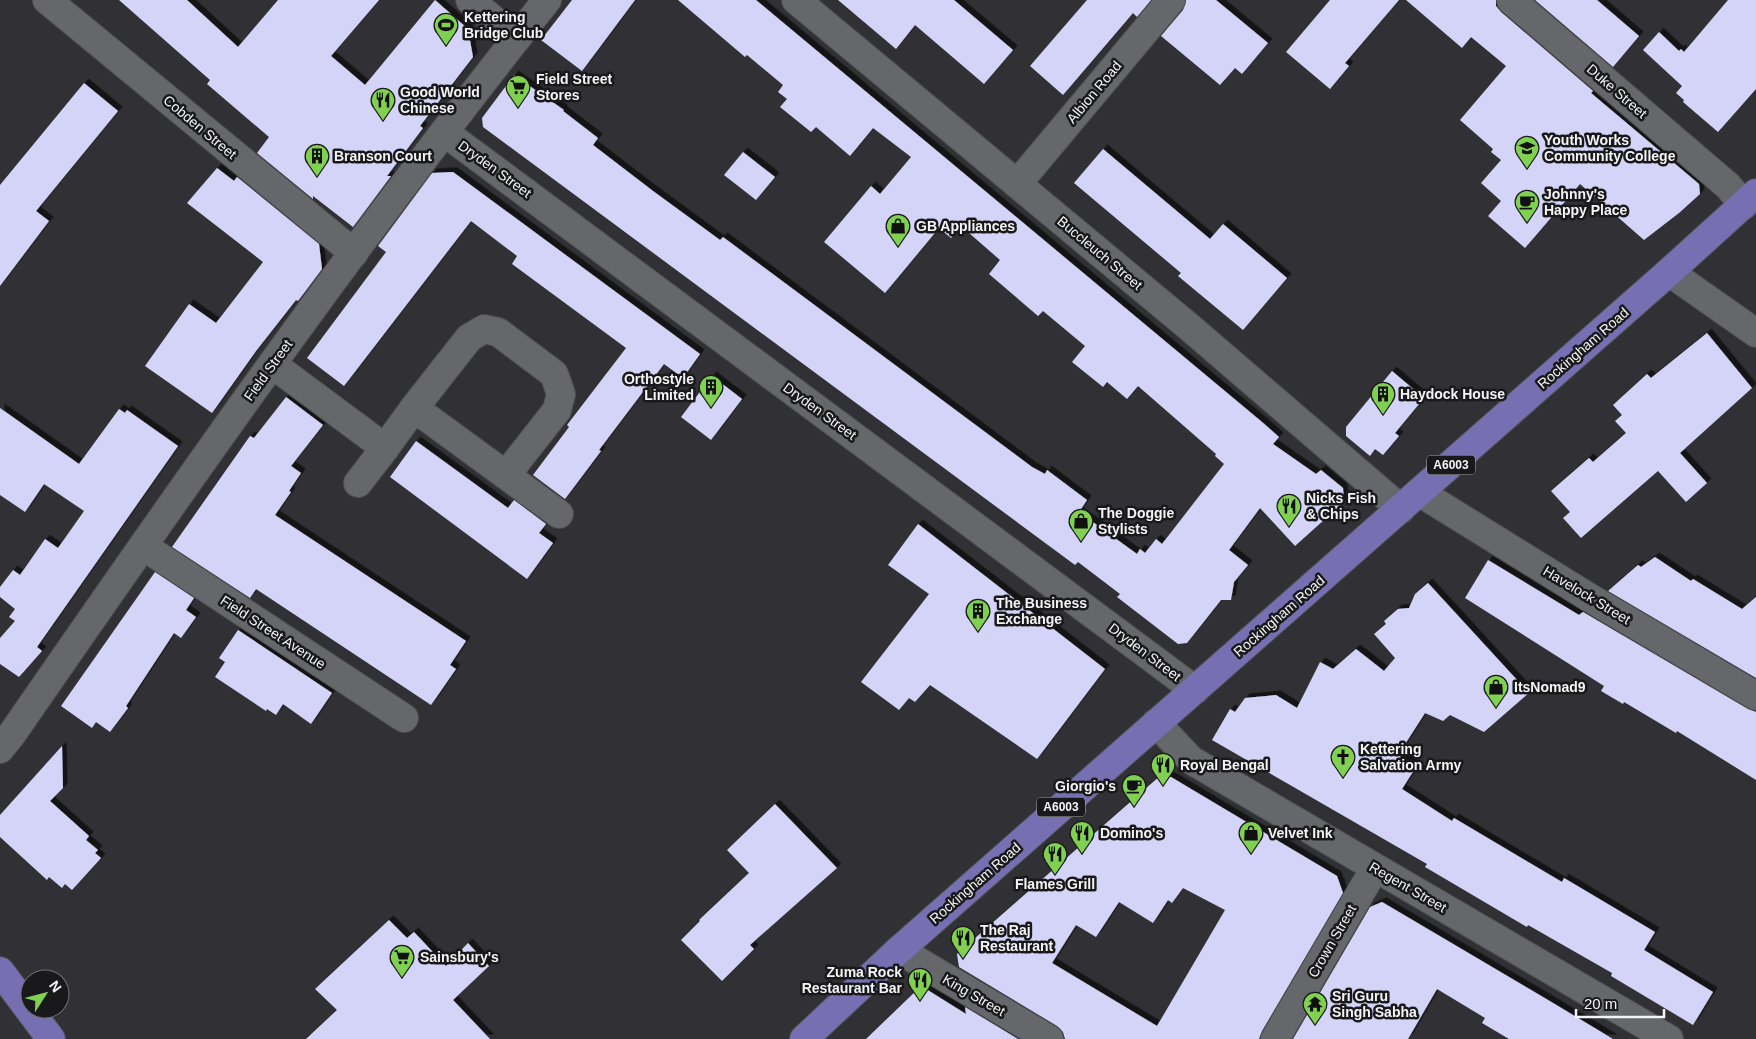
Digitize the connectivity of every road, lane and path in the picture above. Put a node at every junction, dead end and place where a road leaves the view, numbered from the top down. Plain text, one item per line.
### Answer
1 (47, 0) edge
2 (470, 0) edge
3 (547, 0) edge
4 (796, 0) edge
5 (1171, 0) edge
6 (1511, 0) edge
7 (516, 39) junction
8 (444, 132) junction
9 (1017, 184) junction
10 (1750, 199) edge
11 (354, 253) junction
12 (1669, 272) junction
13 (1756, 332) edge
14 (272, 364) junction
15 (414, 408) junction
16 (385, 448) junction
17 (506, 475) junction
18 (358, 483) dead end
19 (1410, 501) junction
20 (559, 514) dead end
21 (143, 546) junction
22 (1195, 690) junction
23 (1756, 696) edge
24 (404, 718) dead end
25 (1156, 723) junction
26 (0, 749) edge
27 (1375, 868) junction
28 (899, 950) junction
29 (0, 971) edge
30 (50, 1039) edge
31 (804, 1039) edge
32 (1050, 1039) edge
33 (1275, 1039) edge
34 (1669, 1039) edge

1 - 11 street, Cobden Street
2 - 7 street
3 - 7 street, Field Street
4 - 9 street, Buccleuch Street
5 - 9 street, Albion Road
6 - 10 street, Duke Street
7 - 8 street, Field Street
8 - 11 street, Field Street
8 - 22 street, Dryden Street
9 - 19 street, Buccleuch Street
10 - 12 main road, Rockingham Road / A6003
11 - 14 street, Field Street
12 - 13 street
12 - 19 main road, Rockingham Road / A6003
14 - 16 street
14 - 21 street, Field Street
15 - 16 street
15 - 17 street
15 - 17 street
16 - 18 street
17 - 20 street
19 - 22 main road, Rockingham Road / A6003
19 - 23 street, Havelock Street
21 - 24 street, Field Street Avenue
21 - 26 street, Field Street
22 - 25 main road, Rockingham Road / A6003
25 - 27 street, Regent Street
25 - 28 main road, Rockingham Road / A6003
27 - 33 street, Crown Street
27 - 34 street, Regent Street
28 - 31 main road, Rockingham Road / A6003
28 - 32 street, King Street
29 - 30 main road

